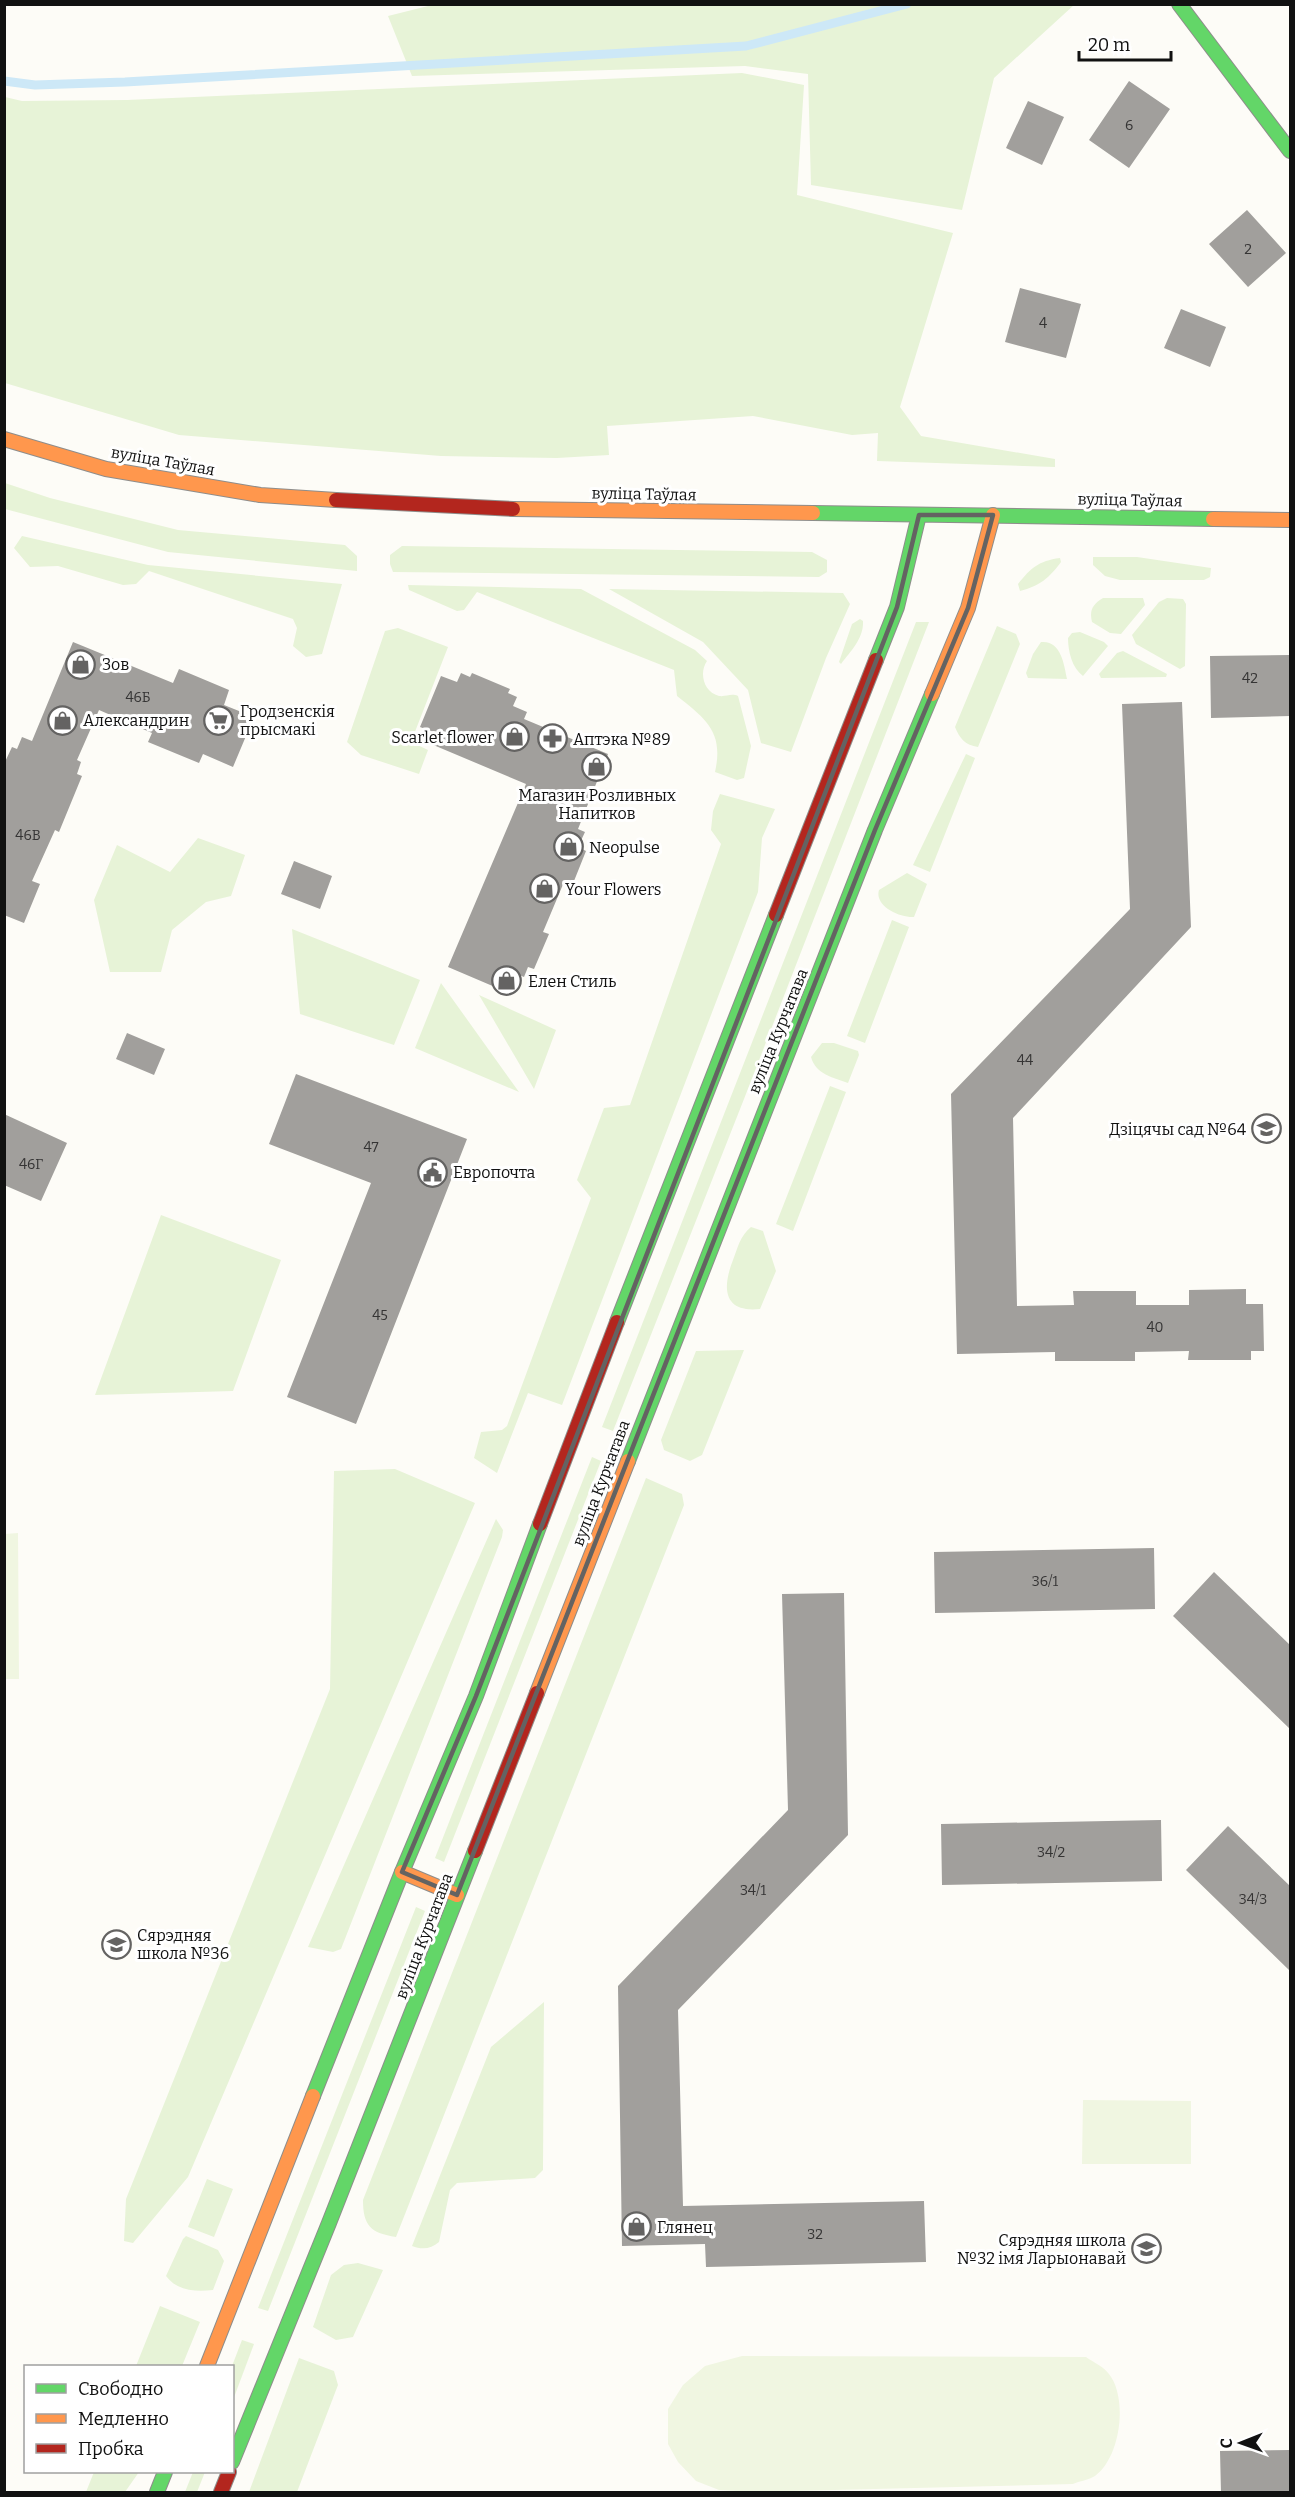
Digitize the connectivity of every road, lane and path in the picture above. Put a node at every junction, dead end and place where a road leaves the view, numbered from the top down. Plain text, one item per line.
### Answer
1 (1179, 4) edge
2 (1290, 151) edge
3 (4, 439) edge
4 (919, 515) junction
5 (993, 515) junction
6 (1290, 520) edge
7 (402, 1872) junction
8 (457, 1895) junction
9 (208, 2365) edge
10 (234, 2457) edge
11 (165, 2473) edge
12 (229, 2473) edge
13 (157, 2493) edge
14 (221, 2493) edge

1 - 2 main road
3 - 4 main road, вуліца Таўлая
4 - 5 main road, вуліца Таўлая
4 - 7 main road
5 - 6 main road, вуліца Таўлая
5 - 8 main road, вуліца Курчатава
7 - 8 main road
7 - 9 main road
8 - 10 main road, вуліца Курчатава
11 - 13 main road
12 - 14 main road

